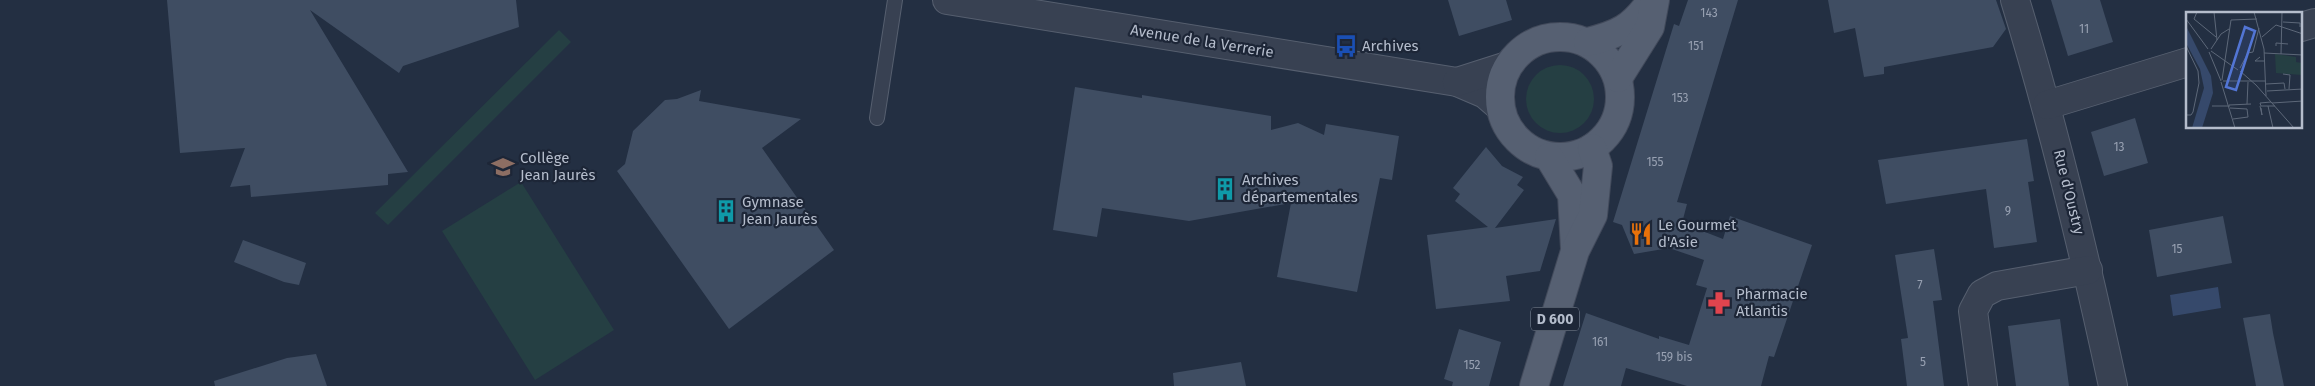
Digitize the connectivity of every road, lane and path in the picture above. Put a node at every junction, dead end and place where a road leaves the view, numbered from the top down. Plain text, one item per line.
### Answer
1 (895, 0) edge
2 (947, 0) edge
3 (1653, 0) edge
4 (2014, 0) edge
5 (2315, 24) edge
6 (2302, 27) edge
7 (1588, 42) junction
8 (2186, 63) edge
9 (1507, 66) junction
10 (1618, 78) junction
11 (1457, 82) junction
12 (2047, 105) junction
13 (1500, 108) junction
14 (877, 118) dead end
15 (1592, 148) junction
16 (1549, 156) junction
17 (1575, 251) junction
18 (2088, 270) junction
19 (1534, 386) edge
20 (1982, 386) edge
21 (2113, 386) edge

1 - 14 lane
2 - 11 street, Avenue de la Verrerie
3 - 7 main road
3 - 10 main road
4 - 12 street, Rue d'Oustry
5 - 6 street
7 - 9 main road
7 - 10 main road
8 - 12 street
9 - 11 street, Avenue de la Verrerie
9 - 13 main road
10 - 15 main road
11 - 13 street, Avenue de la Verrerie
12 - 18 street, Rue d'Oustry
13 - 16 main road
15 - 16 main road
15 - 17 main road, D 600
16 - 17 main road, D 600
17 - 19 main road, D 600
18 - 20 street
18 - 21 street, Rue d'Oustry

